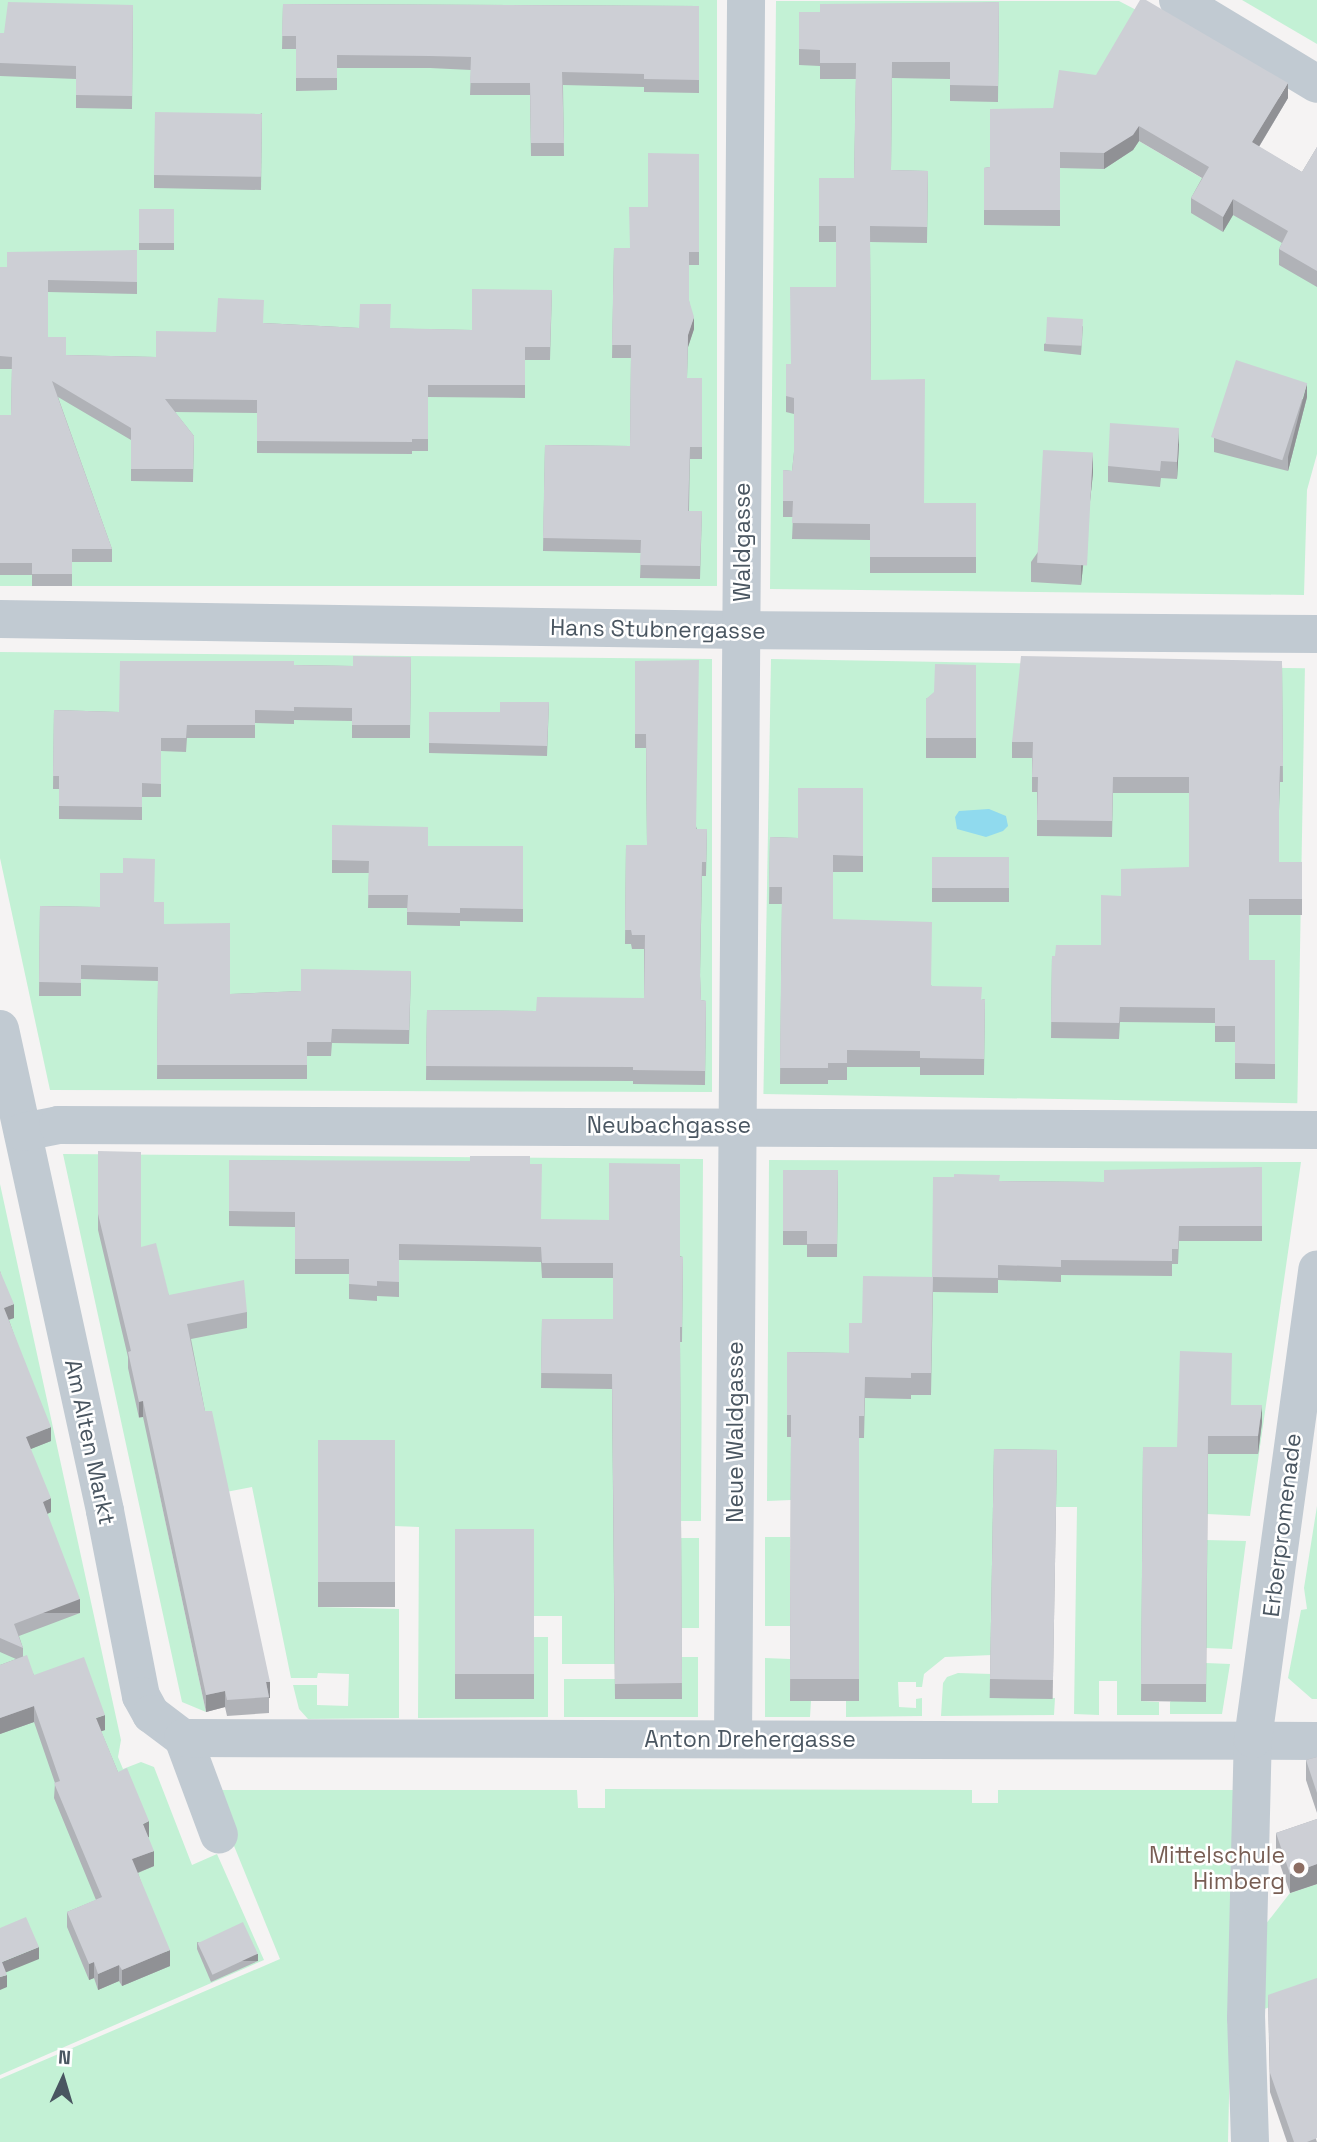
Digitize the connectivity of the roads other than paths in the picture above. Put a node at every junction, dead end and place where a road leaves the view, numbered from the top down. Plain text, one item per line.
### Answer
1 (746, 0) edge
2 (1178, 0) edge
3 (1317, 83) edge
4 (0, 619) edge
5 (741, 630) junction
6 (1317, 634) edge
7 (0, 1029) edge
8 (737, 1125) junction
9 (1317, 1130) edge
10 (23, 1132) junction
11 (1317, 1269) edge
12 (1307, 1403) edge
13 (183, 1738) junction
14 (733, 1739) junction
15 (1253, 1739) junction
16 (1317, 1741) edge
17 (219, 1835) dead end
18 (1250, 2142) edge

1 - 5 street, Waldgasse
2 - 3 street
4 - 5 street, Hans Stubnergasse
5 - 6 street, Hans Stubnergasse
5 - 8 street, Waldgasse
7 - 10 street, Am Alten Markt
8 - 9 street, Neubachgasse
8 - 10 street, Neubachgasse
8 - 14 street, Neue Waldgasse
10 - 13 street, Am Alten Markt
11 - 12 street, Erberpromenade
12 - 15 street, Erberpromenade
13 - 14 street, Anton Drehergasse
13 - 17 street
14 - 15 street, Anton Drehergasse
15 - 16 street, Anton Drehergasse
15 - 18 street, Erberpromenade

